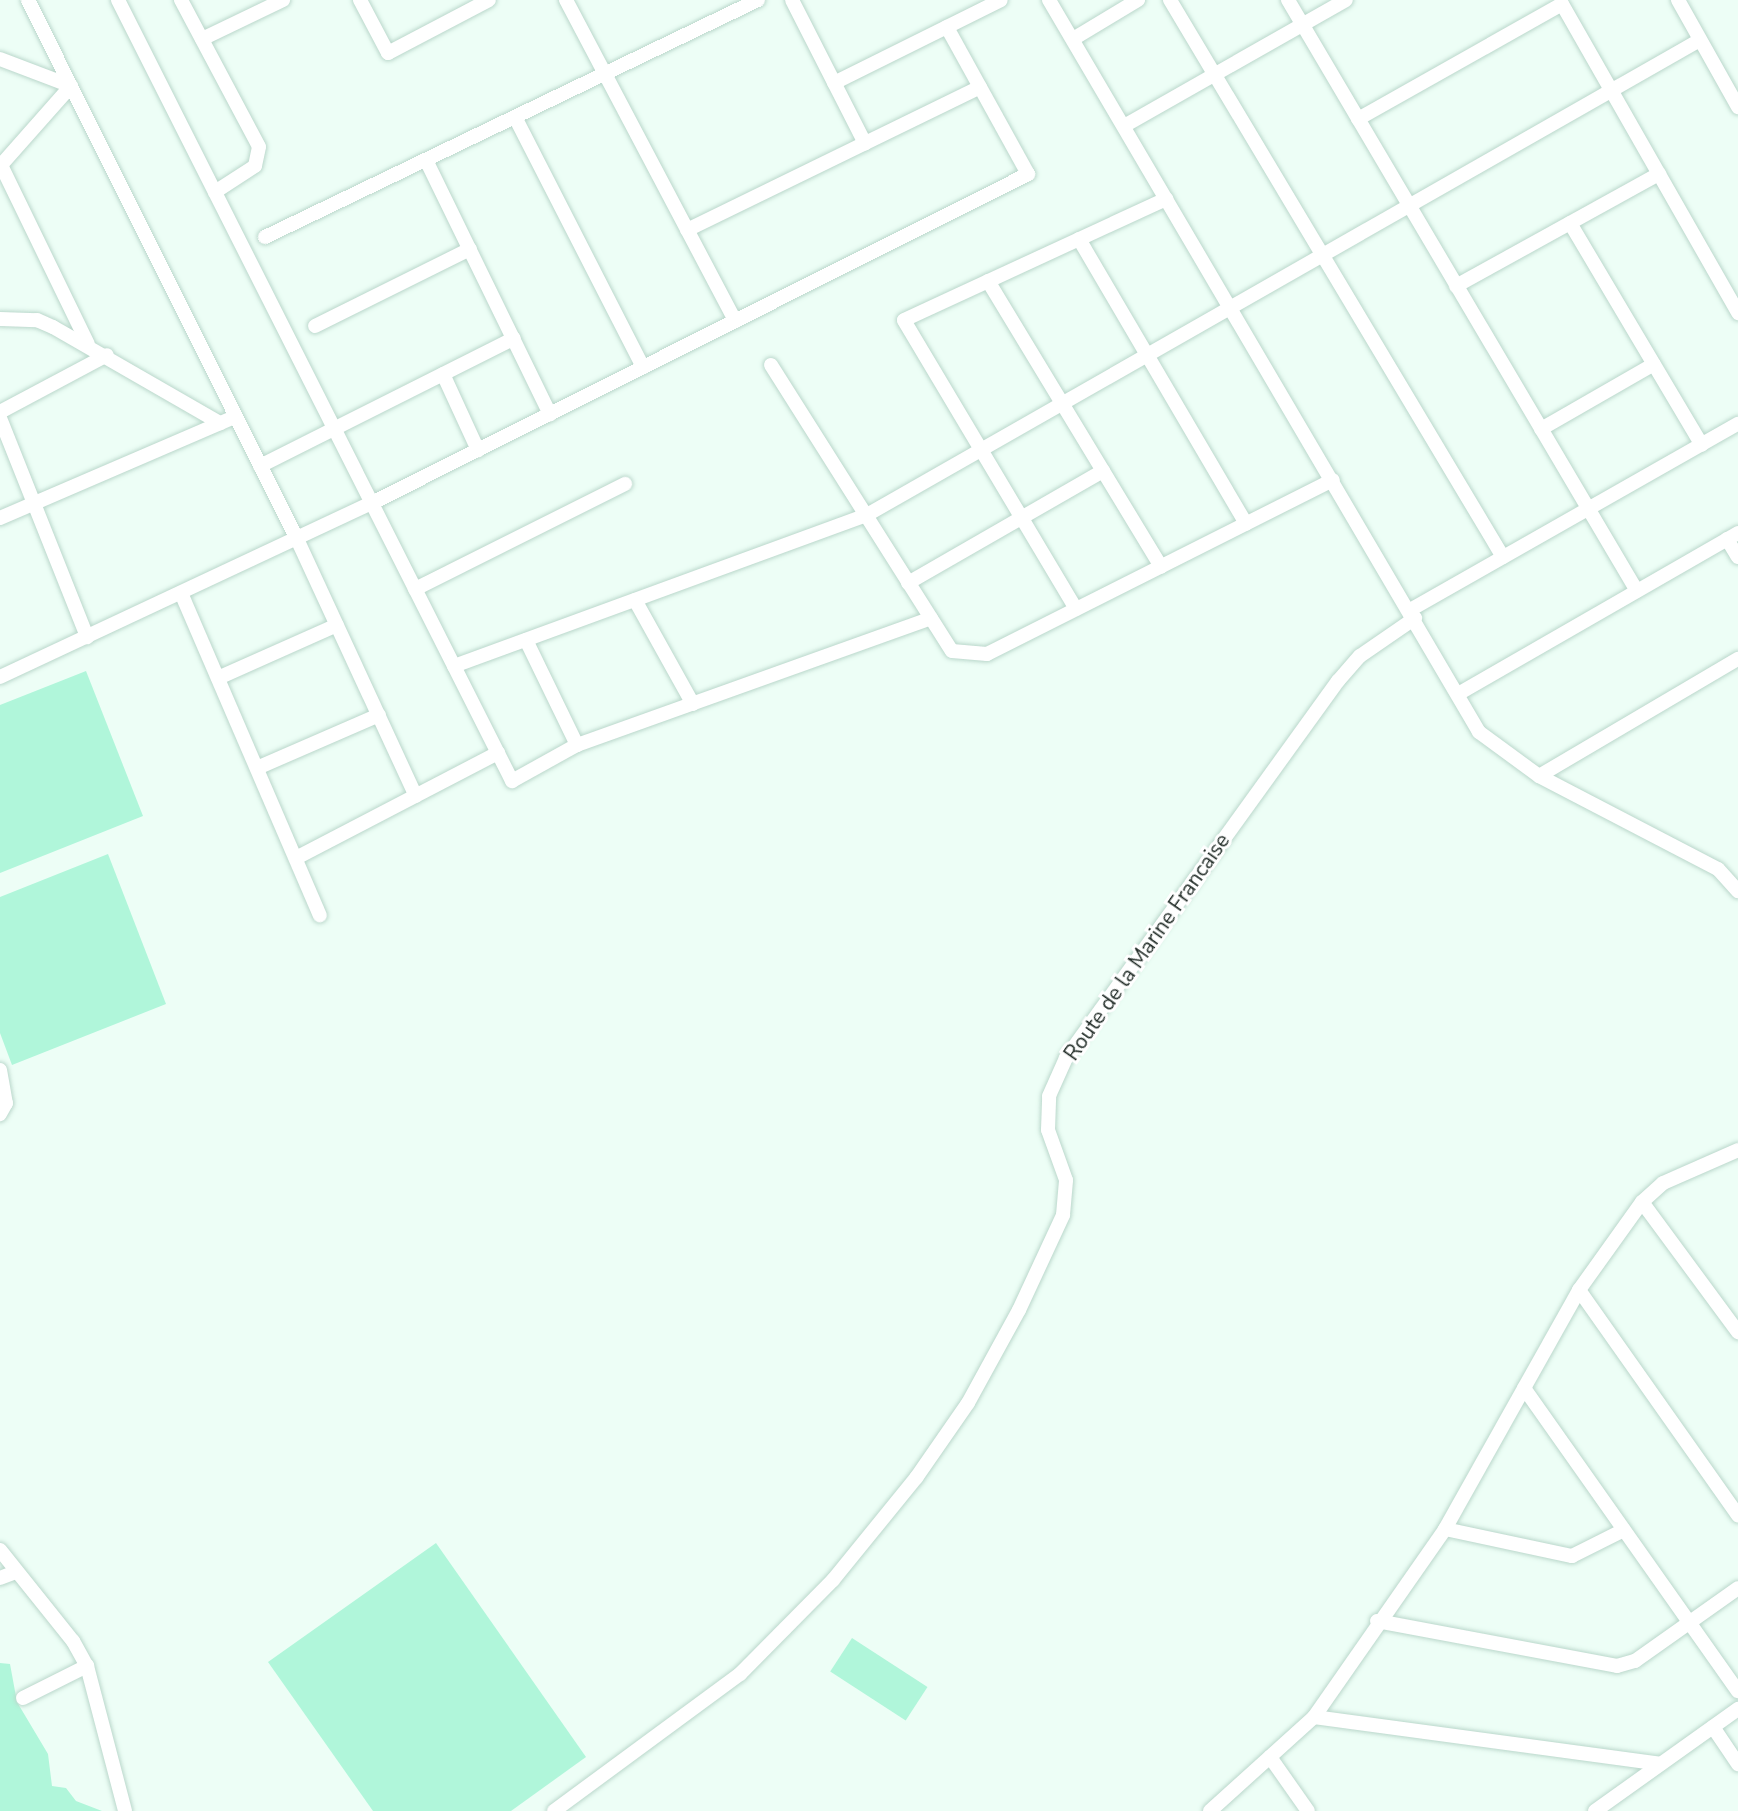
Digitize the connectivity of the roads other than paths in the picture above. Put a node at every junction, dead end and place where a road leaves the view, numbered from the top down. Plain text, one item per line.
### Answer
1 (28, 0) edge
2 (118, 0) edge
3 (181, 0) edge
4 (283, 0) edge
5 (360, 0) edge
6 (566, 0) edge
7 (758, 0) edge
8 (792, 0) edge
9 (1001, 0) edge
10 (1049, 0) edge
11 (1138, 0) edge
12 (1170, 0) edge
13 (1288, 0) edge
14 (1346, 0) edge
15 (1678, 0) edge
16 (480, 2) edge
17 (1302, 25) junction
18 (947, 27) junction
19 (202, 39) junction
20 (1073, 40) junction
21 (1700, 40) junction
22 (0, 59) edge
23 (605, 74) junction
24 (1215, 75) junction
25 (834, 83) junction
26 (71, 86) junction
27 (980, 87) junction
28 (1611, 91) junction
29 (1738, 107) edge
30 (515, 117) junction
31 (1358, 119) junction
32 (1124, 126) junction
33 (865, 143) junction
34 (426, 160) junction
35 (1, 164) edge
36 (1659, 174) junction
37 (215, 192) junction
38 (1166, 199) junction
39 (1409, 206) junction
40 (1570, 223) junction
41 (687, 230) junction
42 (265, 237) dead end
43 (1079, 239) junction
44 (470, 249) junction
45 (1322, 255) junction
46 (988, 281) junction
47 (1457, 286) junction
48 (1230, 308) junction
49 (1738, 313) edge
50 (0, 319) edge
51 (735, 321) junction
52 (315, 326) dead end
53 (513, 338) junction
54 (88, 344) junction
55 (107, 355) junction
56 (1147, 355) junction
57 (1654, 364) junction
58 (771, 365) dead end
59 (643, 368) junction
60 (443, 374) junction
61 (1062, 404) junction
62 (0, 412) edge
63 (550, 414) junction
64 (234, 417) junction
65 (0, 418) edge
66 (219, 423) junction
67 (1738, 424) edge
68 (1541, 429) junction
69 (335, 430) junction
70 (1702, 445) junction
71 (478, 450) junction
72 (981, 450) junction
73 (261, 466) junction
74 (1103, 471) junction
75 (1333, 480) junction
76 (625, 484) dead end
77 (33, 502) junction
78 (372, 503) junction
79 (1588, 509) junction
80 (3, 515) edge
81 (865, 516) junction
82 (1022, 518) junction
83 (1246, 524) junction
84 (1733, 536) edge
85 (297, 538) junction
86 (1503, 557) junction
87 (1738, 557) edge
88 (1161, 567) junction
89 (908, 583) junction
90 (415, 589) junction
91 (1637, 591) junction
92 (181, 593) junction
93 (635, 600) junction
94 (1076, 610) junction
95 (1412, 614) junction
96 (931, 618) junction
97 (337, 625) junction
98 (87, 637) junction
99 (526, 640) junction
100 (1736, 665) edge
101 (454, 666) junction
102 (0, 677) edge
103 (218, 678) junction
104 (1458, 694) junction
105 (693, 704) junction
106 (379, 715) junction
107 (577, 746) junction
108 (498, 753) junction
109 (257, 768) junction
110 (1539, 776) junction
111 (416, 796) junction
112 (296, 858) junction
113 (1738, 891) edge
114 (320, 915) dead end
115 (0, 1070) edge
116 (0, 1114) edge
117 (1738, 1150) edge
118 (1642, 1202) junction
119 (1579, 1290) junction
120 (1738, 1332) edge
121 (1524, 1388) junction
122 (1738, 1515) edge
123 (1445, 1529) junction
124 (1624, 1530) junction
125 (0, 1550) edge
126 (16, 1572) junction
127 (0, 1578) edge
128 (1738, 1588) edge
129 (1377, 1621) junction
130 (1692, 1623) junction
131 (87, 1667) junction
132 (1738, 1691) edge
133 (23, 1698) dead end
134 (1738, 1709) edge
135 (1314, 1717) junction
136 (1713, 1727) junction
137 (1270, 1757) junction
138 (1738, 1764) edge
139 (1660, 1765) junction
140 (125, 1811) edge
141 (554, 1811) edge
142 (1210, 1811) edge
143 (1308, 1811) edge
144 (1595, 1811) edge

1 - 26 street
2 - 37 street
3 - 19 street
4 - 19 street
5 - 16 street
6 - 23 street
7 - 23 street
8 - 25 street
9 - 18 street
10 - 20 street
11 - 20 street
12 - 24 street
13 - 17 street
14 - 17 street
15 - 21 street
17 - 24 street
17 - 31 street
18 - 25 street
18 - 27 street
19 - 37 street
20 - 32 street
21 - 28 street
21 - 29 street
22 - 26 street
23 - 30 street
23 - 41 street
24 - 32 street
24 - 45 street
25 - 33 street
26 - 35 street
26 - 64 street
27 - 33 street
27 - 51 street
28 - 31 street
28 - 36 street
28 - 39 street
30 - 34 street
30 - 59 street
31 - 39 street
32 - 38 street
33 - 41 street
34 - 42 street
34 - 44 street
35 - 54 street
36 - 40 street
36 - 49 street
37 - 69 street
38 - 43 street
38 - 48 street
39 - 45 street
39 - 47 street
40 - 47 street
40 - 57 street
41 - 51 street
43 - 46 street
43 - 56 street
44 - 52 street
44 - 53 street
45 - 48 street
45 - 86 street
46 - 61 street
46 - 72 street
47 - 68 street
48 - 56 street
48 - 75 street
50 - 54 street
51 - 59 street
53 - 60 street
53 - 63 street
54 - 55 street
55 - 62 street
55 - 66 street
56 - 61 street
56 - 83 street
57 - 68 street
57 - 70 street
58 - 81 street
59 - 63 street
60 - 69 street
60 - 71 street
61 - 72 street
61 - 74 street
63 - 71 street
64 - 66 street
64 - 73 street
65 - 77 street
66 - 77 street
67 - 70 street, Route de la Marine Francaise
68 - 79 street
69 - 73 street
69 - 78 street
70 - 79 street, Route de la Marine Francaise
71 - 78 street
72 - 81 street
72 - 82 street
73 - 85 street
74 - 82 street
74 - 88 street
75 - 83 street
75 - 95 street
76 - 90 street
77 - 80 street
77 - 98 street
78 - 85 street
78 - 90 street
79 - 86 street, Route de la Marine Francaise
79 - 91 street
81 - 89 street
81 - 93 street
82 - 89 street
82 - 94 street
83 - 88 street
84 - 87 street
84 - 91 street
85 - 92 street
85 - 97 street
86 - 95 street, Route de la Marine Francaise
88 - 94 street
89 - 96 street
90 - 101 street
91 - 104 street
92 - 98 street
92 - 103 street
93 - 99 street
93 - 105 street
94 - 96 street
95 - 104 street
95 - 141 street, Route de la Marine Francaise
96 - 105 street
97 - 103 street
97 - 106 street
98 - 102 street
99 - 101 street
99 - 107 street
100 - 110 street
101 - 108 street
103 - 109 street
104 - 110 street
105 - 107 street
106 - 109 street
106 - 111 street
107 - 108 street
108 - 111 street
109 - 112 street
110 - 113 street
111 - 112 street
112 - 114 street
115 - 116 street
117 - 118 street
118 - 119 street
118 - 120 street
119 - 121 street
119 - 122 street
121 - 123 street
121 - 124 street
123 - 124 street
123 - 129 street
124 - 130 street
125 - 126 street
126 - 127 street
126 - 131 street
128 - 130 street
129 - 130 street
129 - 135 street
130 - 132 street
131 - 133 street
131 - 140 street
134 - 136 street
135 - 137 street
135 - 139 street
136 - 138 street
136 - 139 street
137 - 142 street
137 - 143 street
139 - 144 street

